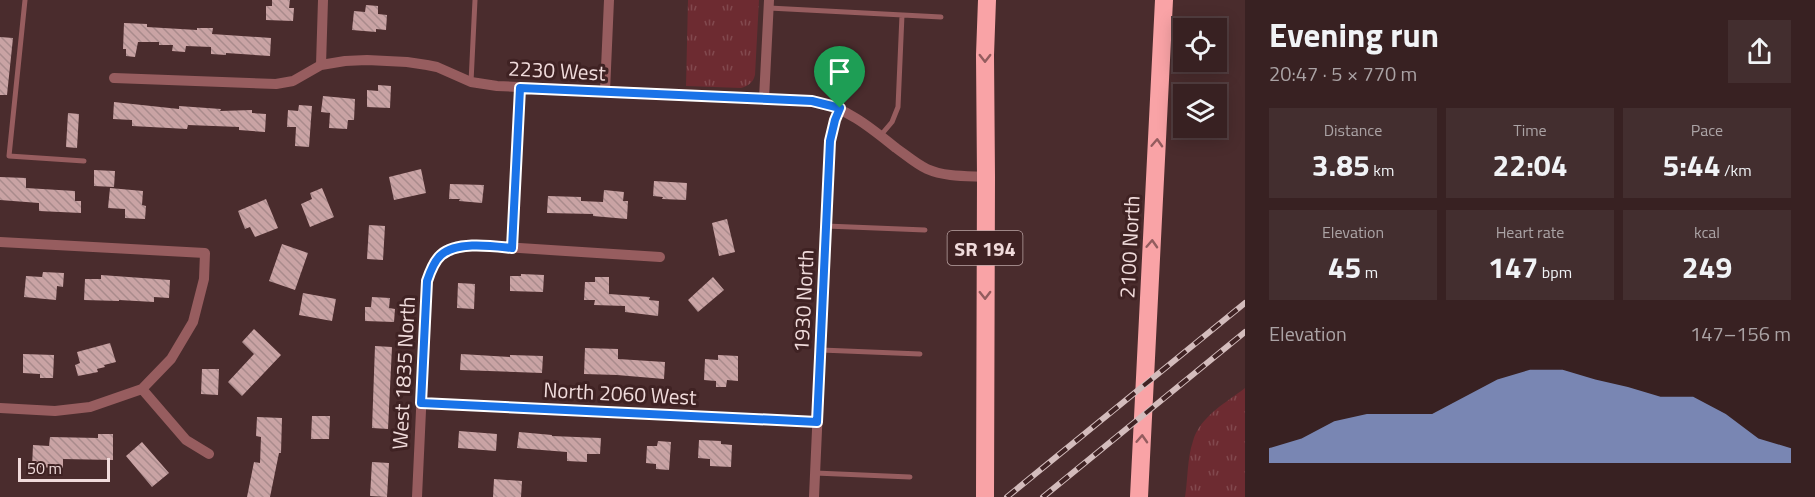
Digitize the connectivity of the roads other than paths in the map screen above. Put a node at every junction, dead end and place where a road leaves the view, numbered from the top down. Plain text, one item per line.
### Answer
1 (25, 0) edge
2 (323, 0) edge
3 (475, 0) edge
4 (609, 0) edge
5 (987, 0) edge
6 (1164, 0) edge
7 (769, 4) edge
8 (902, 15) junction
9 (941, 17) dead end
10 (321, 65) junction
11 (114, 78) dead end
12 (471, 82) junction
13 (520, 88) junction
14 (605, 91) junction
15 (764, 99) junction
16 (840, 108) junction
17 (880, 135) junction
18 (84, 161) dead end
19 (986, 177) junction
20 (826, 226) junction
21 (926, 230) dead end
22 (0, 242) edge
23 (512, 248) junction
24 (660, 257) dead end
25 (821, 350) junction
26 (920, 354) dead end
27 (142, 389) junction
28 (421, 403) junction
29 (0, 408) edge
30 (817, 422) junction
31 (209, 454) dead end
32 (815, 472) junction
33 (910, 477) dead end
34 (417, 497) edge
35 (814, 497) edge
36 (985, 497) edge
37 (1139, 497) edge

1 - 18 lane
2 - 10 street
3 - 12 lane
4 - 14 street
5 -> 19 highway, SR 194
37 -> 6 highway, 2100 North
7 - 8 lane
7 - 15 street
8 - 9 lane
8 - 17 lane
10 - 11 street, 2230 West
10 - 12 street, 2230 West
12 - 13 street, 2230 West
13 - 14 street, 2230 West
13 - 23 street
14 - 15 street, 2230 West
15 - 16 street, 2230 West
16 - 17 street, 2230 West
16 - 20 street, 1930 North
17 - 19 street, 2230 West
19 -> 36 highway, SR 194
20 - 21 lane
20 - 25 street, 1930 North
22 - 27 street
23 - 24 street
23 - 28 street, West 1835 North
25 - 26 lane
25 - 30 street, 1930 North
27 - 29 street
27 - 31 street
28 - 30 street, North 2060 West
28 - 34 street, West 1835 North
30 - 32 street, 1930 North
32 - 33 lane
32 - 35 street, 1930 North

